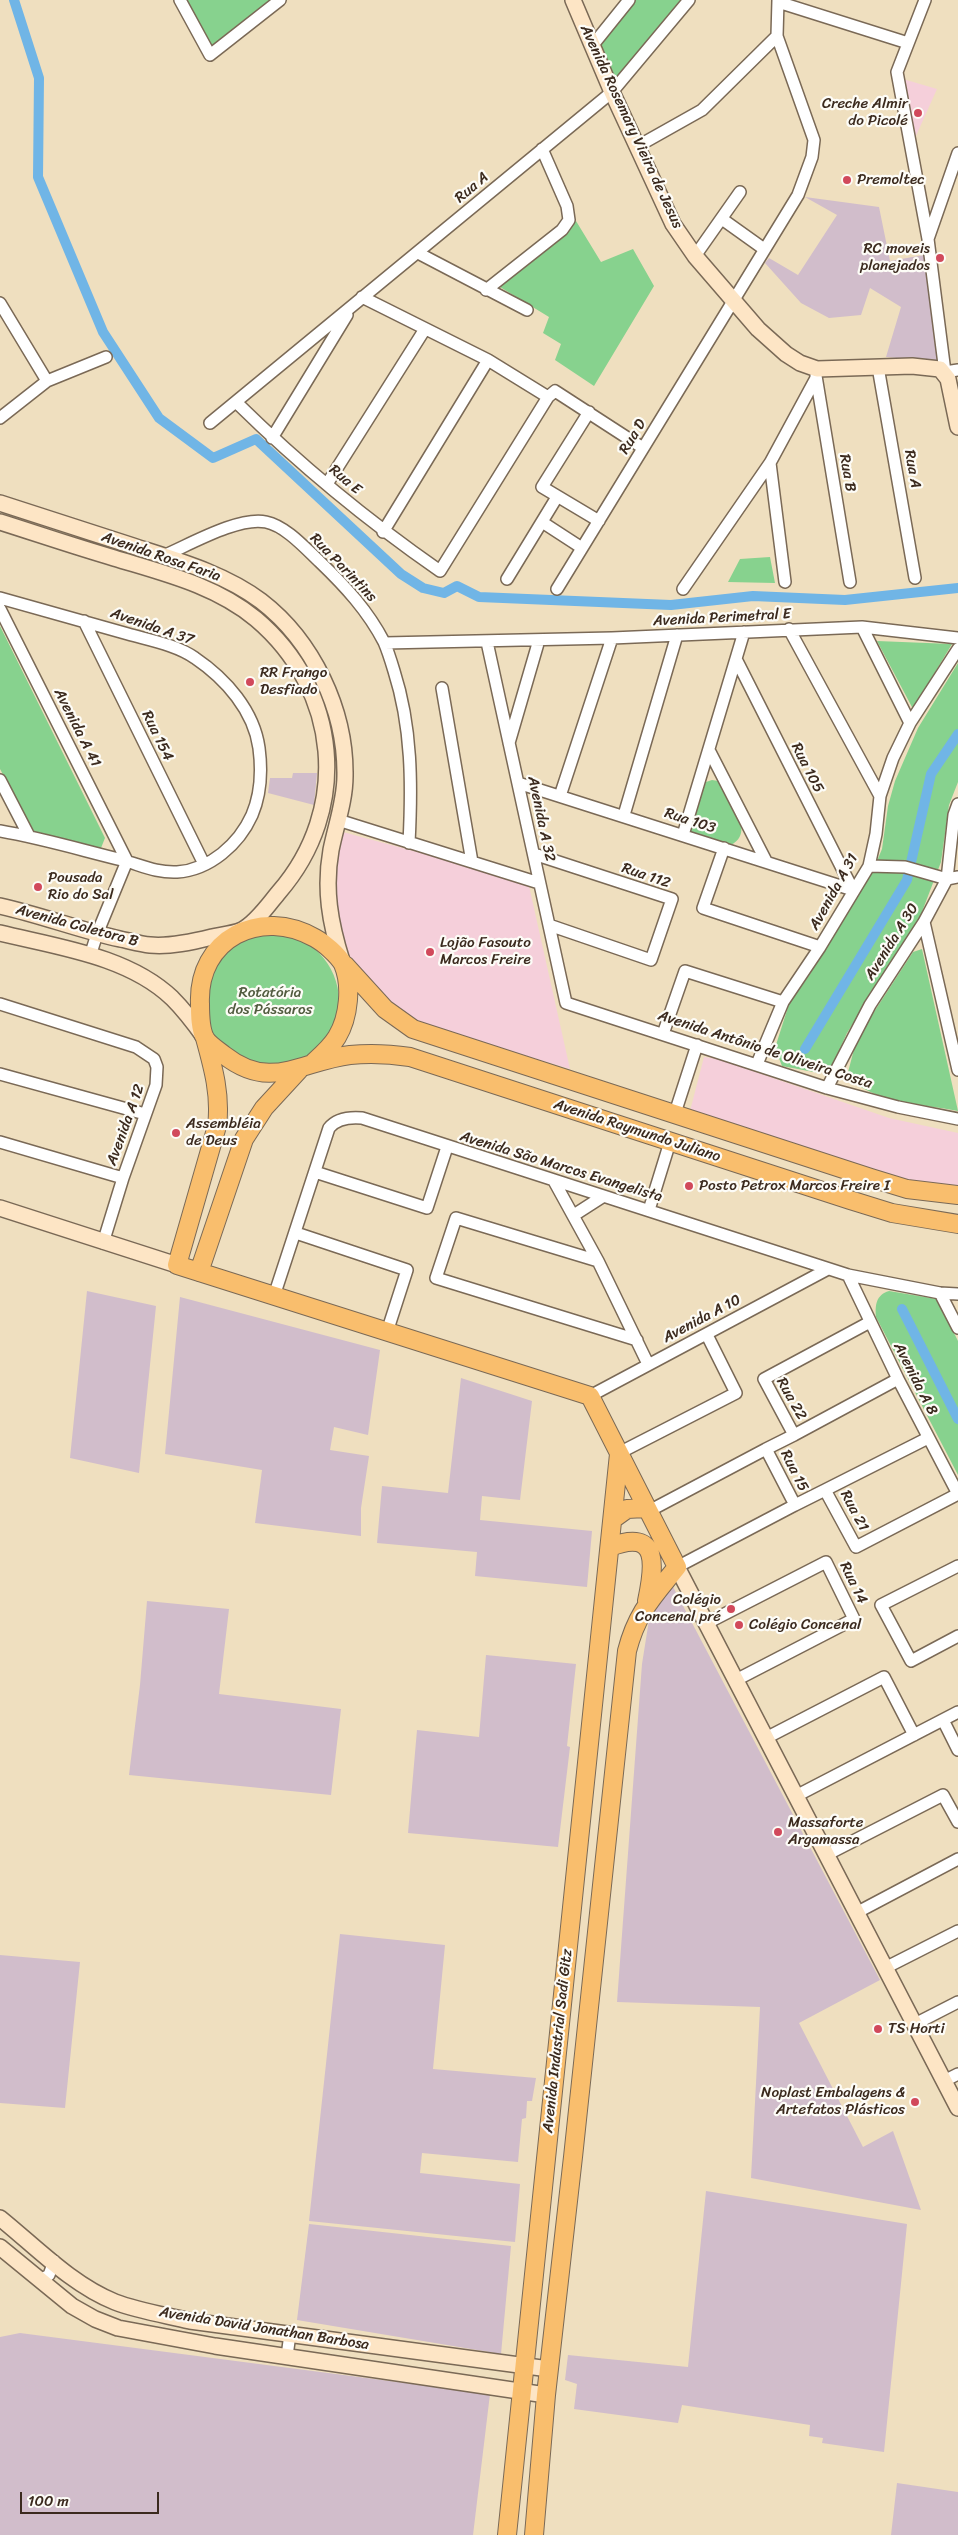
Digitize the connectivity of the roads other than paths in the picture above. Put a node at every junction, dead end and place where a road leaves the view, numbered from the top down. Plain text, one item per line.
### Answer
1 (180, 0) edge
2 (280, 0) edge
3 (573, 0) edge
4 (629, 0) edge
5 (925, 0) edge
6 (686, 1) edge
7 (778, 1) edge
8 (777, 36) junction
9 (908, 43) junction
10 (592, 46) junction
11 (612, 92) junction
12 (638, 146) junction
13 (542, 149) junction
14 (958, 153) edge
15 (740, 192) dead end
16 (722, 219) junction
17 (928, 240) junction
18 (764, 249) junction
19 (418, 252) junction
20 (695, 256) junction
21 (486, 290) junction
22 (362, 297) junction
23 (734, 300) junction
24 (0, 303) edge
25 (352, 307) junction
26 (527, 310) dead end
27 (425, 329) junction
28 (106, 357) dead end
29 (488, 360) junction
30 (878, 366) junction
31 (951, 371) edge
32 (816, 374) junction
33 (47, 382) junction
34 (548, 397) junction
35 (237, 403) junction
36 (589, 412) junction
37 (0, 418) edge
38 (210, 424) dead end
39 (958, 428) edge
40 (272, 438) junction
41 (644, 448) junction
42 (770, 463) junction
43 (327, 484) junction
44 (557, 497) junction
45 (0, 503) edge
46 (0, 522) edge
47 (542, 522) junction
48 (599, 522) junction
49 (383, 532) junction
50 (100, 536) junction
51 (582, 548) junction
52 (95, 552) junction
53 (163, 556) junction
54 (916, 578) dead end
55 (507, 579) dead end
56 (785, 582) dead end
57 (850, 582) dead end
58 (557, 589) dead end
59 (683, 589) dead end
60 (0, 598) edge
61 (0, 609) edge
62 (84, 621) junction
63 (862, 627) junction
64 (789, 629) junction
65 (744, 632) junction
66 (677, 635) junction
67 (612, 638) junction
68 (958, 638) edge
69 (539, 640) junction
70 (487, 642) junction
71 (385, 643) junction
72 (958, 649) edge
73 (736, 659) junction
74 (442, 688) dead end
75 (910, 723) junction
76 (509, 744) junction
77 (710, 752) junction
78 (0, 780) edge
79 (518, 783) junction
80 (560, 796) junction
81 (880, 796) junction
82 (957, 811) edge
83 (624, 815) junction
84 (338, 820) junction
85 (0, 831) edge
86 (683, 835) junction
87 (28, 836) junction
88 (409, 843) junction
89 (724, 848) junction
90 (534, 854) junction
91 (126, 861) junction
92 (766, 861) junction
93 (472, 862) junction
94 (204, 864) junction
95 (869, 866) junction
96 (953, 878) edge
97 (540, 883) junction
98 (853, 890) junction
99 (0, 906) edge
100 (924, 922) junction
101 (549, 925) junction
102 (243, 930) junction
103 (0, 933) edge
104 (97, 934) junction
105 (820, 948) junction
106 (90, 956) junction
107 (342, 963) junction
108 (783, 1002) junction
109 (566, 1003) joint
110 (0, 1004) edge
111 (663, 1034) junction
112 (205, 1038) junction
113 (697, 1045) junction
114 (758, 1064) junction
115 (306, 1066) junction
116 (958, 1070) edge
117 (0, 1074) edge
118 (827, 1088) junction
119 (145, 1114) junction
120 (675, 1114) junction
121 (958, 1119) edge
122 (0, 1142) edge
123 (670, 1142) junction
124 (447, 1147) junction
125 (315, 1172) junction
126 (122, 1178) junction
127 (554, 1181) junction
128 (958, 1195) edge
129 (602, 1196) junction
130 (0, 1208) edge
131 (649, 1210) junction
132 (574, 1214) junction
133 (958, 1224) edge
134 (296, 1232) junction
135 (103, 1243) junction
136 (598, 1261) junction
137 (177, 1265) junction
138 (828, 1269) junction
139 (198, 1272) junction
140 (848, 1275) junction
141 (940, 1294) junction
142 (958, 1294) edge
143 (274, 1296) junction
144 (870, 1322) junction
145 (958, 1328) edge
146 (387, 1332) junction
147 (707, 1335) junction
148 (637, 1340) junction
149 (648, 1364) junction
150 (898, 1380) junction
151 (590, 1396) junction
152 (794, 1435) junction
153 (928, 1438) junction
154 (766, 1449) junction
155 (620, 1453) junction
156 (825, 1490) junction
157 (958, 1494) edge
158 (795, 1505) junction
159 (648, 1509) junction
160 (613, 1519) junction
161 (610, 1547) junction
162 (958, 1566) edge
163 (677, 1567) junction
164 (646, 1604) junction
165 (707, 1624) junction
166 (958, 1636) edge
167 (736, 1680) junction
168 (958, 1712) edge
169 (943, 1720) junction
170 (914, 1734) junction
171 (766, 1738) junction
172 (958, 1750) edge
173 (796, 1796) junction
174 (958, 1822) edge
175 (826, 1855) junction
176 (958, 1860) edge
177 (856, 1913) junction
178 (958, 1931) edge
179 (885, 1968) junction
180 (958, 2002) edge
181 (915, 2024) junction
182 (958, 2074) edge
183 (944, 2081) junction
184 (958, 2108) edge
185 (0, 2218) edge
186 (0, 2247) edge
187 (54, 2261) junction
188 (40, 2280) junction
189 (290, 2334) junction
190 (287, 2356) junction
191 (525, 2367) junction
192 (549, 2369) junction
193 (522, 2392) junction
194 (546, 2395) junction
195 (507, 2535) edge
196 (534, 2535) edge

1 - 2 street
3 - 10 street, Avenida Rosemary Vieira de Jesus
4 - 10 street
5 - 9 street
6 - 11 street
7 - 8 street
7 - 9 street
8 - 12 street
8 - 18 street, Rua D
9 - 17 street
10 - 11 street, Avenida Rosemary Vieira de Jesus
11 - 12 street, Avenida Rosemary Vieira de Jesus
11 - 13 street, Rua A
12 - 20 street, Avenida Rosemary Vieira de Jesus
13 - 19 street, Rua A
13 - 21 street
14 - 17 street
15 - 16 street
16 - 18 street
16 - 20 street
17 - 31 street
18 - 23 street, Rua D
19 - 21 street
19 - 22 street, Rua A
20 - 23 street, Avenida Rosemary Vieira de Jesus
21 - 26 street
22 - 25 street, Rua A
22 - 27 street
23 - 32 street, Avenida Rosemary Vieira de Jesus
23 - 41 street, Rua D
24 - 33 street
25 - 35 street, Rua A
25 - 40 street, Rua A
27 - 29 street
27 - 43 street
28 - 33 street
29 - 34 street
29 - 49 street
30 - 31 street, Avenida Rosemary Vieira de Jesus
30 - 32 street, Avenida Rosemary Vieira de Jesus
30 - 54 street, Rua A
31 - 39 street
32 - 42 street
32 - 57 street, Rua B
33 - 37 street
34 - 36 street
34 - 49 street, Rua E
35 - 38 street, Rua A
35 - 40 street, Rua E
36 - 41 street
36 - 44 street
40 - 43 street, Rua E
41 - 48 street, Rua D
42 - 56 street
42 - 59 street
43 - 49 street, Rua E
44 - 47 street
44 - 48 street
45 - 50 street, Avenida Rosa Faria
46 - 52 street, Avenida Rosa Faria
47 - 51 street
47 - 55 street
48 - 51 street, Rua D
50 - 52 street
50 - 53 street, Avenida Rosa Faria
51 - 58 street, Rua D
52 - 102 street, Avenida Rosa Faria
53 - 71 street, Rua Parintins
53 - 84 street, Avenida Rosa Faria
60 - 62 street, Avenida A 37
61 - 91 street, Avenida A 41
62 - 94 street, Rua 154
62 - 94 street, Avenida A 37
63 - 64 street, Avenida Perimetral E
63 - 68 street, Avenida Perimetral E
63 - 75 street
64 - 65 street, Avenida Perimetral E
64 - 81 street
65 - 66 street, Avenida Perimetral E
65 - 73 street
66 - 67 street, Avenida Perimetral E
66 - 83 street
67 - 69 street, Avenida Perimetral E
67 - 80 street
69 - 70 street, Avenida Perimetral E
69 - 76 street
70 - 71 street, Avenida Perimetral E
70 - 76 street, Avenida A 32
71 - 88 street, Rua Parintins
72 - 75 street, Avenida A 31
73 - 77 street
73 - 98 street, Rua 105
74 - 93 street
75 - 81 street, Avenida A 31
76 - 79 street, Avenida A 32
77 - 86 street
77 - 92 street
78 - 87 street
79 - 80 street, Rua 103
79 - 90 street, Avenida A 32
80 - 83 street, Rua 103
81 - 95 street, Avenida A 31
82 - 96 street, Avenida A 30
83 - 86 street, Rua 103
84 - 88 street
84 - 107 street, Avenida Rosa Faria
85 - 87 street, Avenida A 37
86 - 89 street, Rua 103
87 - 91 street, Avenida A 37
88 - 93 street
89 - 92 street, Rua 103
89 - 105 street
90 - 97 street, Avenida A 32
90 - 101 street, Rua 112
91 - 94 street, Avenida A 37
91 - 104 street
92 - 98 street, Rua 103
93 - 97 street
95 - 96 street
95 - 98 street, Avenida A 31
96 - 100 street, Avenida A 30
97 - 101 street, Avenida A 32
98 - 105 street, Avenida A 31
99 - 104 street, Avenida Coletora B
100 - 116 street
100 - 118 street, Avenida A 30
101 - 109 street, Avenida A 32
102 - 104 street, Avenida Coletora B
102 - 107 main road
102 - 112 main road
103 - 106 street, Avenida Coletora B
104 - 106 street
105 - 108 street, Avenida A 31
106 - 112 street, Avenida Coletora B
107 - 115 main road
107 - 120 main road, Avenida Raymundo Juliano
108 - 111 street
108 - 114 street, Avenida A 31
109 - 111 street, Avenida Antônio de Oliveira Costa
110 - 119 street, Avenida A 12
111 - 113 street, Avenida Antônio de Oliveira Costa
112 - 115 main road
112 - 137 main road, Avenida Coletora B
113 - 114 street, Avenida Antônio de Oliveira Costa
113 - 120 street
114 - 118 street, Avenida Antônio de Oliveira Costa
115 - 123 main road, Avenida Raymundo Juliano
115 - 139 main road
117 - 119 street
118 - 121 street, Avenida Antônio de Oliveira Costa
119 - 126 street, Avenida A 12
120 - 128 main road, Avenida Raymundo Juliano
122 - 126 street
123 - 131 street
123 - 133 main road, Avenida Raymundo Juliano
124 - 125 street, Avenida São Marcos Evangelista
124 - 125 street
124 - 127 street, Avenida São Marcos Evangelista
125 - 134 street, Avenida São Marcos Evangelista
126 - 135 street, Avenida A 12
127 - 129 street, Avenida São Marcos Evangelista
127 - 132 street
129 - 131 street, Avenida São Marcos Evangelista
129 - 132 street
130 - 135 street
131 - 138 street, Avenida São Marcos Evangelista
132 - 136 street
134 - 143 street, Avenida São Marcos Evangelista
134 - 146 street
135 - 137 street
136 - 148 street
136 - 148 street
137 - 139 main road
138 - 140 street, Avenida São Marcos Evangelista
138 - 147 street, Avenida A 10
139 - 143 main road
140 - 141 street, Avenida São Marcos Evangelista
140 - 144 street, Avenida A 8
141 - 142 street, Avenida São Marcos Evangelista
141 - 145 street
143 - 146 main road
144 - 150 street, Avenida A 8
144 - 152 street, Rua 22
146 - 151 main road
147 - 149 street, Avenida A 10
147 - 155 street
148 - 149 street
149 - 151 street, Avenida A 10
150 - 152 street, Rua 22
150 - 153 street, Avenida A 8
151 - 155 main road
152 - 154 street
153 - 156 street, Rua 21
153 - 157 street, Avenida A 8
154 - 158 street, Rua 15
154 - 159 street, Rua 15
155 - 159 main road
155 - 160 main road, Avenida Industrial Sadi Gitz
156 - 157 street, Rua 21
156 - 158 street
158 - 163 street, Rua 15
159 - 160 main road
159 - 163 main road
160 - 161 main road, Avenida Industrial Sadi Gitz
161 - 164 main road, Avenida Industrial Sadi Gitz
161 - 191 main road, Avenida Industrial Sadi Gitz
162 - 166 street
163 - 164 main road, Avenida Industrial Sadi Gitz
163 - 165 street
164 - 192 main road, Avenida Industrial Sadi Gitz
165 - 167 street
165 - 167 street, Rua 14
167 - 171 street
168 - 169 street
169 - 170 street
169 - 172 street
170 - 171 street
170 - 173 street
171 - 173 street
173 - 175 street
174 - 175 street
175 - 177 street
176 - 177 street
177 - 179 street
178 - 179 street
179 - 181 street
180 - 181 street
181 - 183 street
182 - 183 street
183 - 184 street
185 - 187 street, Avenida David Jonathan Barbosa
186 - 188 street, Avenida David Jonathan Barbosa
187 - 188 street
187 - 189 street, Avenida David Jonathan Barbosa
188 - 190 street, Avenida David Jonathan Barbosa
189 - 190 street
189 - 191 street, Avenida David Jonathan Barbosa
190 - 193 street, Avenida David Jonathan Barbosa
191 - 192 street, Avenida David Jonathan Barbosa
191 - 193 main road, Avenida Industrial Sadi Gitz
192 - 194 main road, Avenida Industrial Sadi Gitz
193 - 194 street, Avenida David Jonathan Barbosa
193 - 195 main road, Avenida Industrial Sadi Gitz
194 - 196 main road, Avenida Industrial Sadi Gitz

